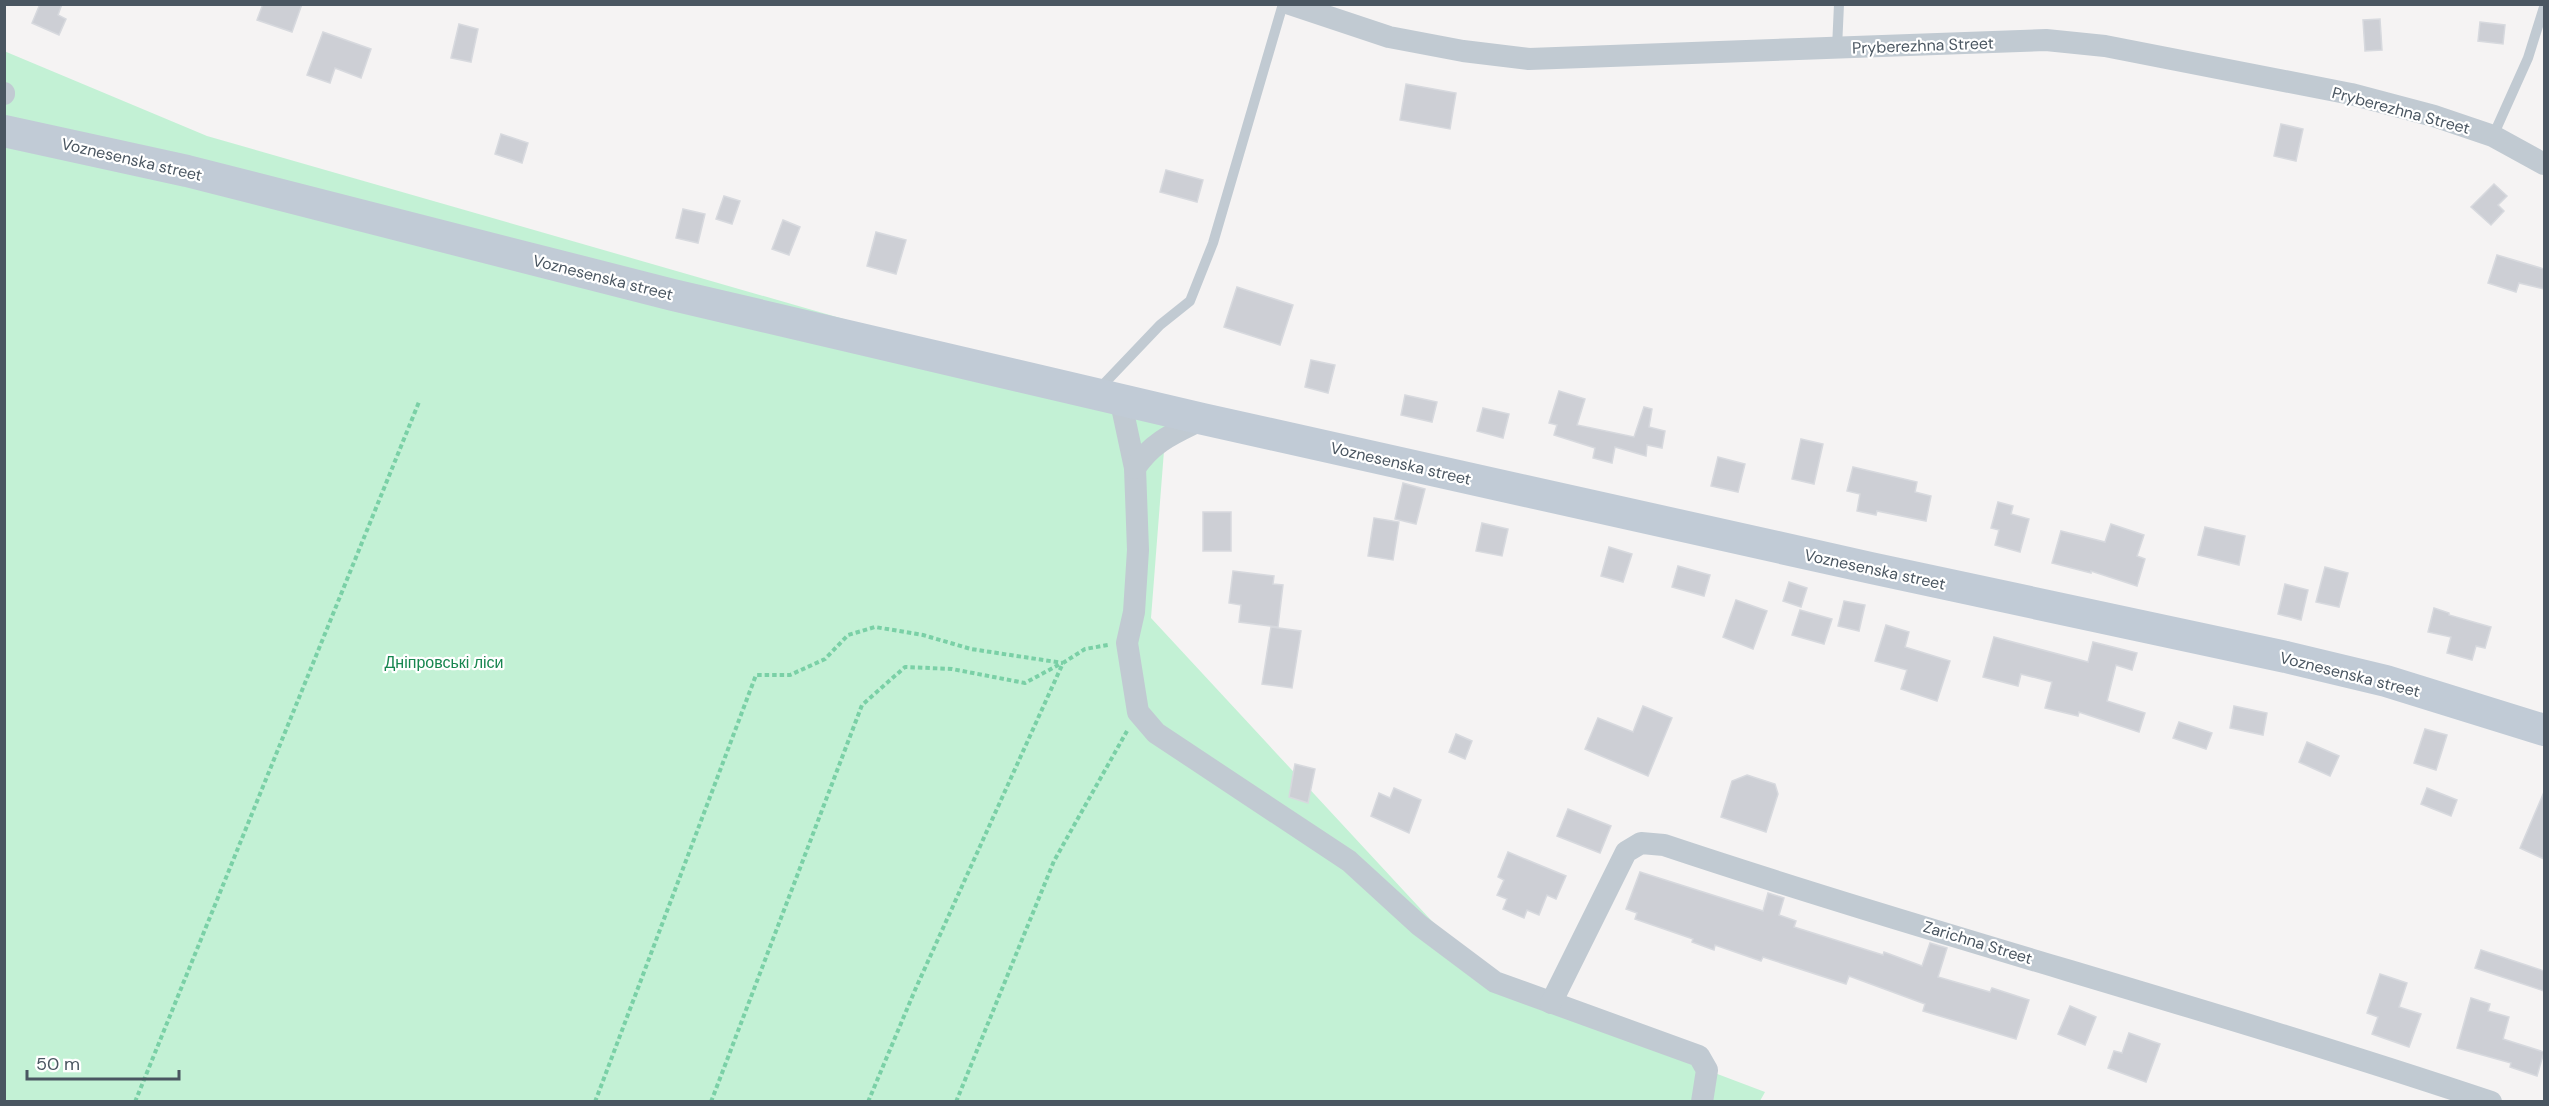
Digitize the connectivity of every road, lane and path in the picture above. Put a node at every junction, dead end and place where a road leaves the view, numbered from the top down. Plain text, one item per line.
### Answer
1 (1283, 4) edge
2 (1290, 4) edge
3 (1839, 4) edge
4 (2544, 7) edge
5 (1836, 49) junction
6 (4, 131) edge
7 (2493, 136) junction
8 (2544, 164) edge
9 (1108, 395) junction
10 (419, 402) dead end
11 (1203, 419) junction
12 (1135, 468) junction
13 (1127, 643) junction
14 (1063, 663) junction
15 (1138, 712) junction
16 (2544, 730) edge
17 (1551, 1003) junction
18 (135, 1101) edge
19 (595, 1101) edge
20 (711, 1101) edge
21 (868, 1101) edge
22 (956, 1101) edge
23 (1702, 1101) edge
24 (2491, 1101) edge

1 - 9 lane
2 - 5 street, Pryberezhna Street
3 - 5 lane
4 - 7 lane
5 - 7 street, Pryberezhna Street
6 - 9 main road, Voznesenska street
7 - 8 street, Pryberezhna Street
9 - 11 main road, Voznesenska street
9 - 12 street
10 - 18 path
11 - 12 street
11 - 16 main road, Voznesenska street
12 - 13 street
13 - 14 path
13 - 15 street
14 - 19 path
14 - 20 path
14 - 21 path
15 - 17 street
15 - 22 path
17 - 23 street
17 - 24 street, Zarichna Street

